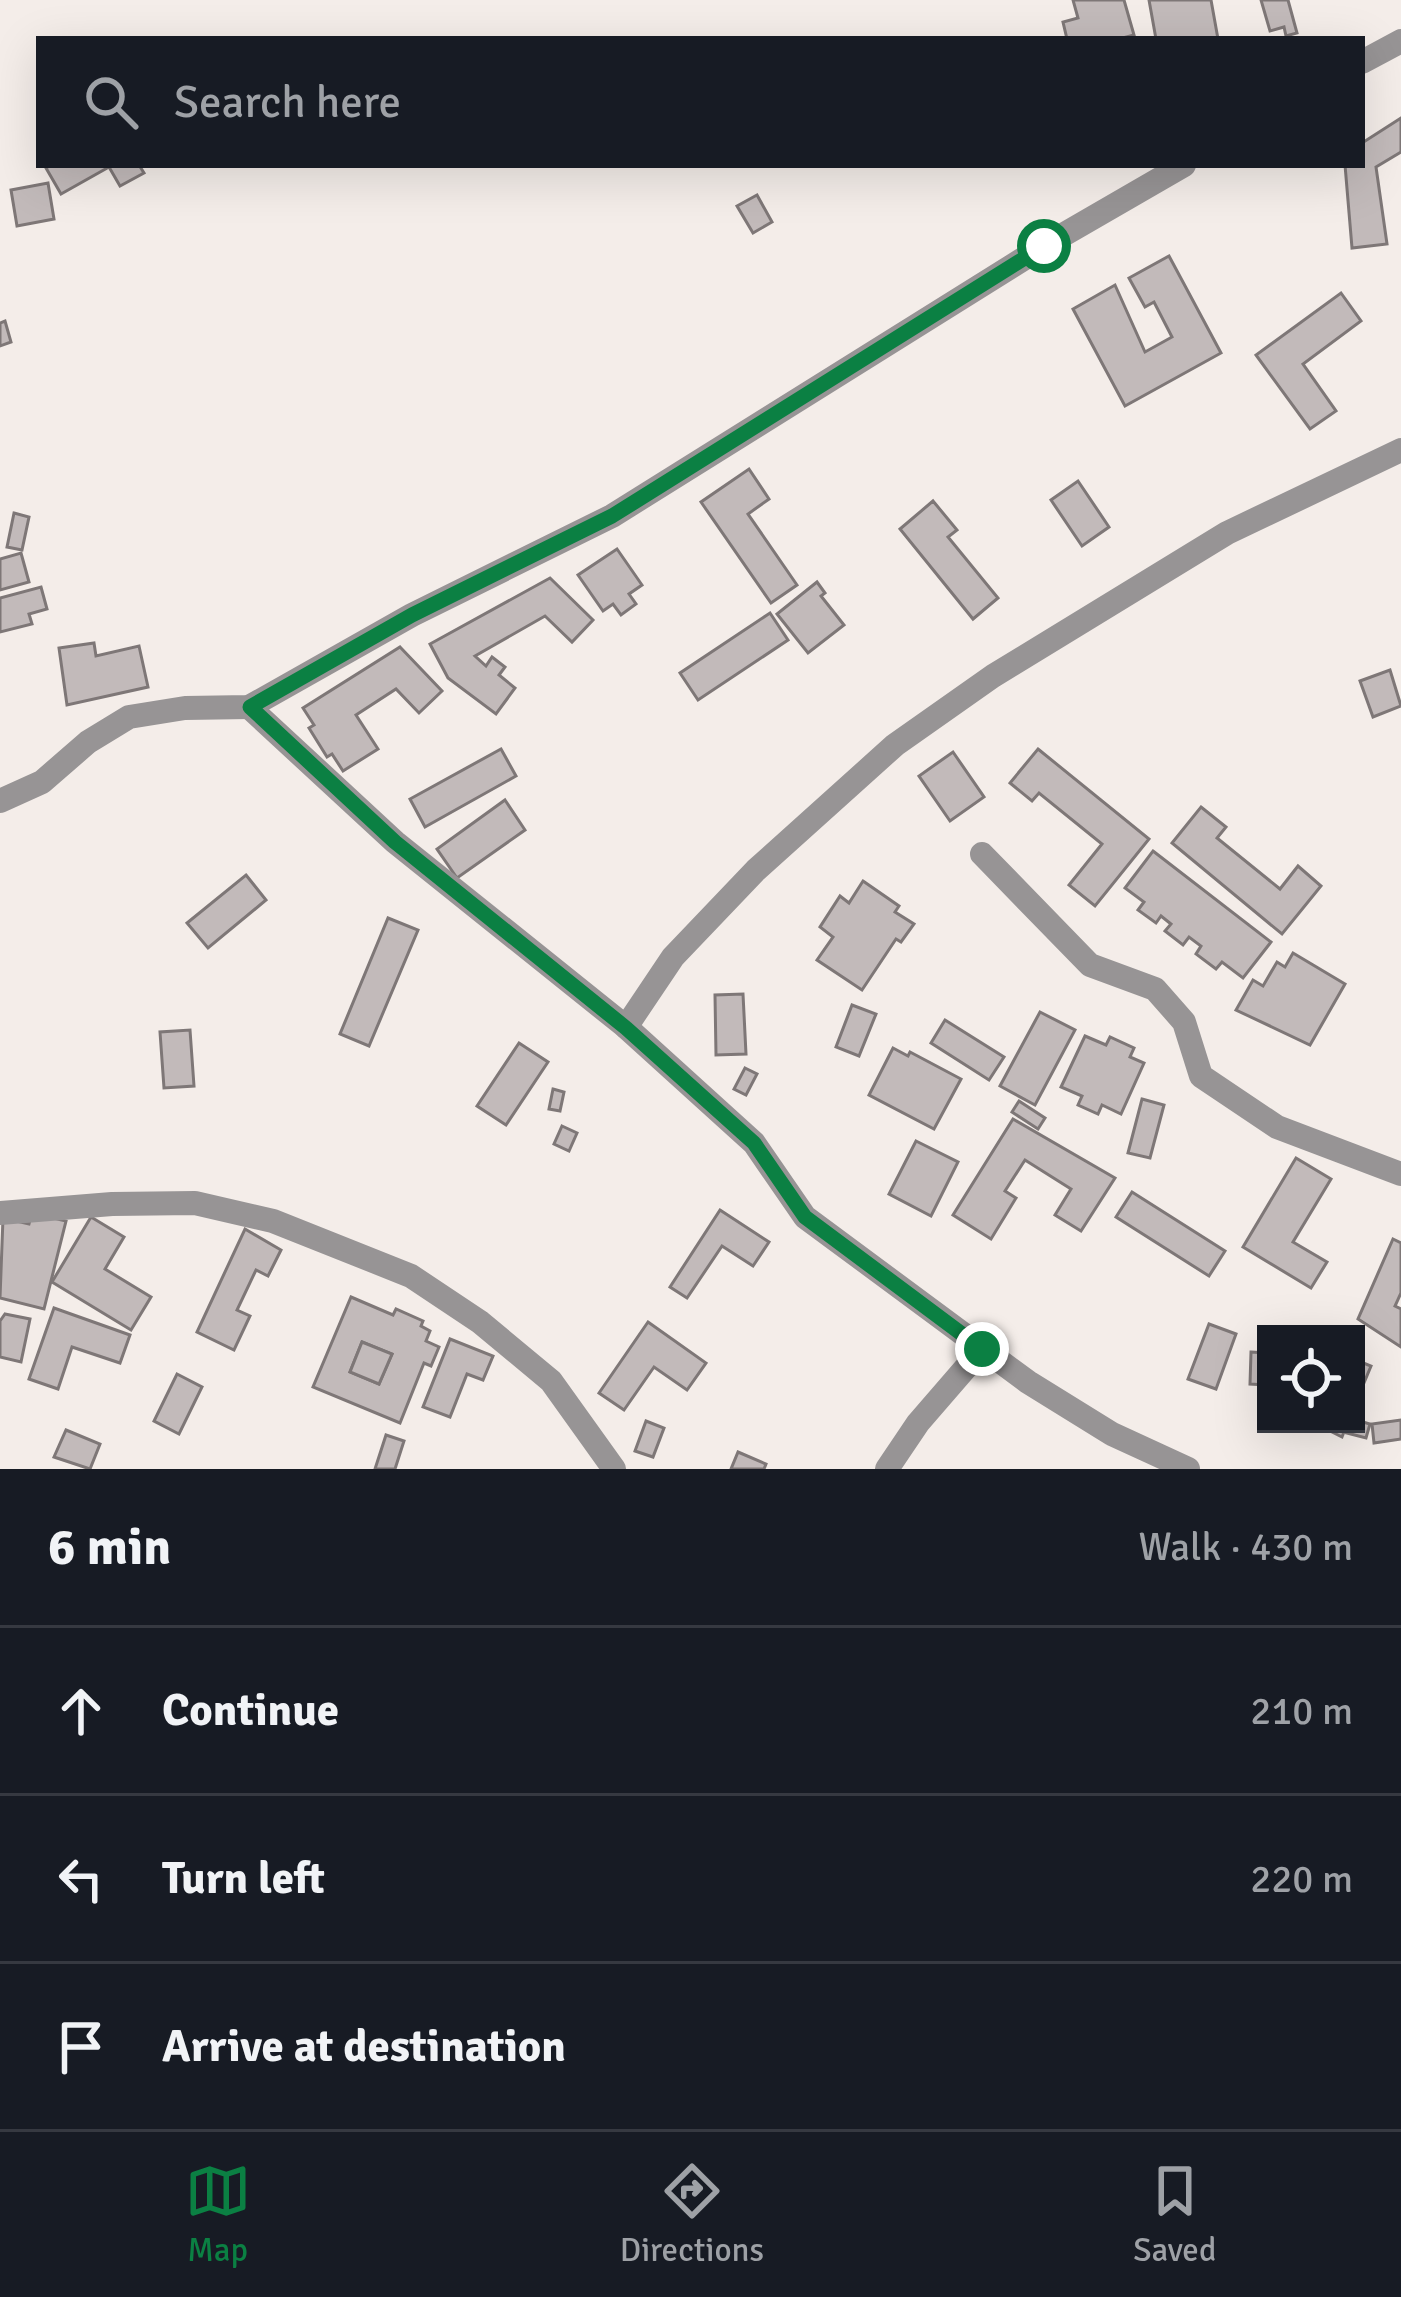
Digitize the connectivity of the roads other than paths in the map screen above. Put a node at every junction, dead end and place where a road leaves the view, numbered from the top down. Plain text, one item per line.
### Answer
1 (1401, 41) edge
2 (1365, 60) edge
3 (1179, 168) edge
4 (1401, 450) edge
5 (250, 707) junction
6 (0, 801) edge
7 (982, 854) dead end
8 (626, 1028) junction
9 (1401, 1174) edge
10 (0, 1214) edge
11 (982, 1349) junction
12 (614, 1469) edge
13 (887, 1469) edge
14 (1189, 1469) edge

1 - 2 street
3 - 5 street
4 - 8 street
5 - 6 street
5 - 8 street
7 - 9 street
8 - 11 street
10 - 12 street
11 - 13 street
11 - 14 street

